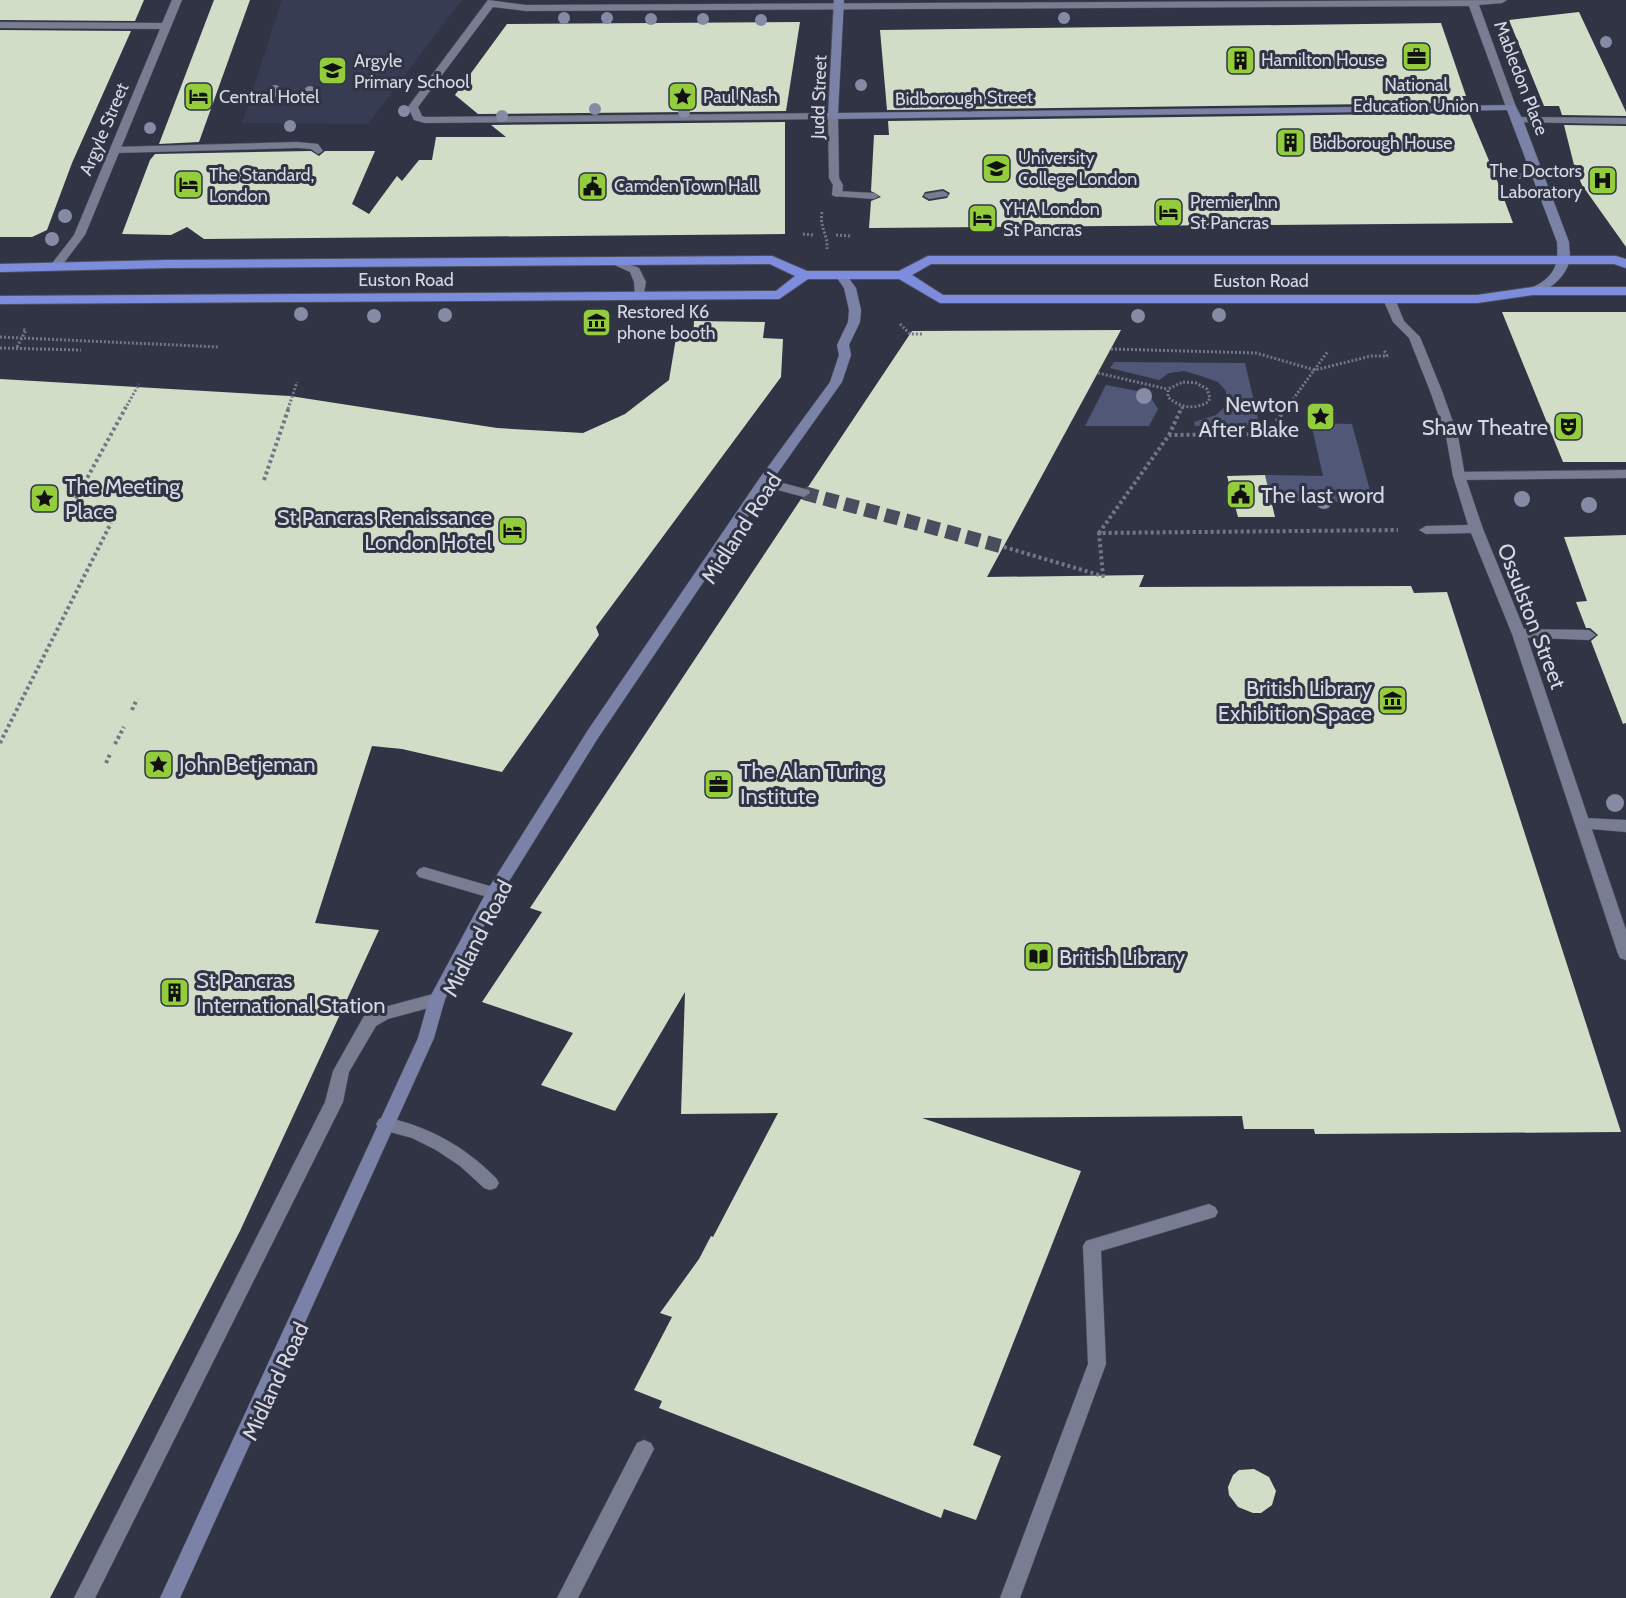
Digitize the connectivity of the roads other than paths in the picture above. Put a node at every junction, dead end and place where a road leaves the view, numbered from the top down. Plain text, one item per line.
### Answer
1 (177, 0) edge
2 (1502, 0) edge
3 (492, 2) edge
4 (1054, 2) edge
5 (1242, 2) edge
6 (1473, 2) edge
7 (839, 4) edge
8 (0, 25) edge
9 (166, 26) junction
10 (1511, 107) junction
11 (833, 116) junction
12 (1518, 120) junction
13 (1626, 121) edge
14 (115, 150) junction
15 (318, 152) dead end
16 (1502, 176) dead end
17 (1539, 176) junction
18 (942, 194) dead end
19 (874, 196) dead end
20 (929, 196) dead end
21 (614, 261) junction
22 (1564, 261) junction
23 (1626, 264) edge
24 (56, 266) junction
25 (0, 268) edge
26 (805, 275) junction
27 (842, 275) junction
28 (902, 275) junction
29 (1533, 291) junction
30 (1626, 291) edge
31 (639, 296) junction
32 (1389, 299) junction
33 (0, 300) edge
34 (1626, 474) edge
35 (1459, 476) junction
36 (764, 482) junction
37 (804, 493) tunnel mouth
38 (1476, 529) junction
39 (1426, 530) road end
40 (1519, 634) junction
41 (1589, 635) dead end
42 (1584, 824) junction
43 (1626, 826) edge
44 (424, 873) dead end
45 (494, 893) junction
46 (1626, 954) edge
47 (437, 999) junction
48 (385, 1124) junction
49 (490, 1183) dead end
50 (1209, 1212) dead end
51 (644, 1449) dead end
52 (84, 1598) edge
53 (170, 1598) edge
54 (567, 1598) edge
55 (1010, 1598) edge

1 - 9 street, Argyle Street
2 - 6 street
3 - 7 street
3 - 11 street, Bidborough Street
4 - 5 street
4 - 7 street
5 - 6 street
6 - 10 street, Mabledon Place
7 - 11 street, Judd Street
8 - 9 street
9 - 14 street, Argyle Street
10 - 11 street, Bidborough Street
10 - 12 street, Mabledon Place
11 - 19 street, Judd Street
12 - 13 street
12 - 17 street, Mabledon Place
14 - 15 street
14 - 24 street, Argyle Street
16 - 17 street
17 - 22 street, Mabledon Place
18 - 20 street
21 - 24 highway, Euston Road
21 - 26 highway, Euston Road
21 - 31 street
22 - 23 highway, Euston Road
22 - 28 highway, Euston Road
22 - 29 street
24 - 25 highway, Euston Road
26 - 27 highway, Euston Road
26 - 31 highway, Euston Road
27 - 28 highway, Euston Road
27 - 36 street, Midland Road
28 - 32 highway, Euston Road
29 - 30 highway, Euston Road
29 - 32 highway, Euston Road
31 - 33 highway, Euston Road
32 - 35 street, Ossulston Street
34 - 35 street
35 - 38 street, Ossulston Street
36 - 37 street
36 - 45 street, Midland Road
38 - 39 street
38 - 40 street, Ossulston Street
40 - 41 street
40 - 42 street, Ossulston Street
42 - 43 street
42 - 46 street, Ossulston Street
44 - 45 street
45 - 47 street, Midland Road
47 - 48 street, Midland Road
47 - 52 street, Midland Road
48 - 49 street
48 - 53 street, Midland Road
50 - 55 street
51 - 54 street

